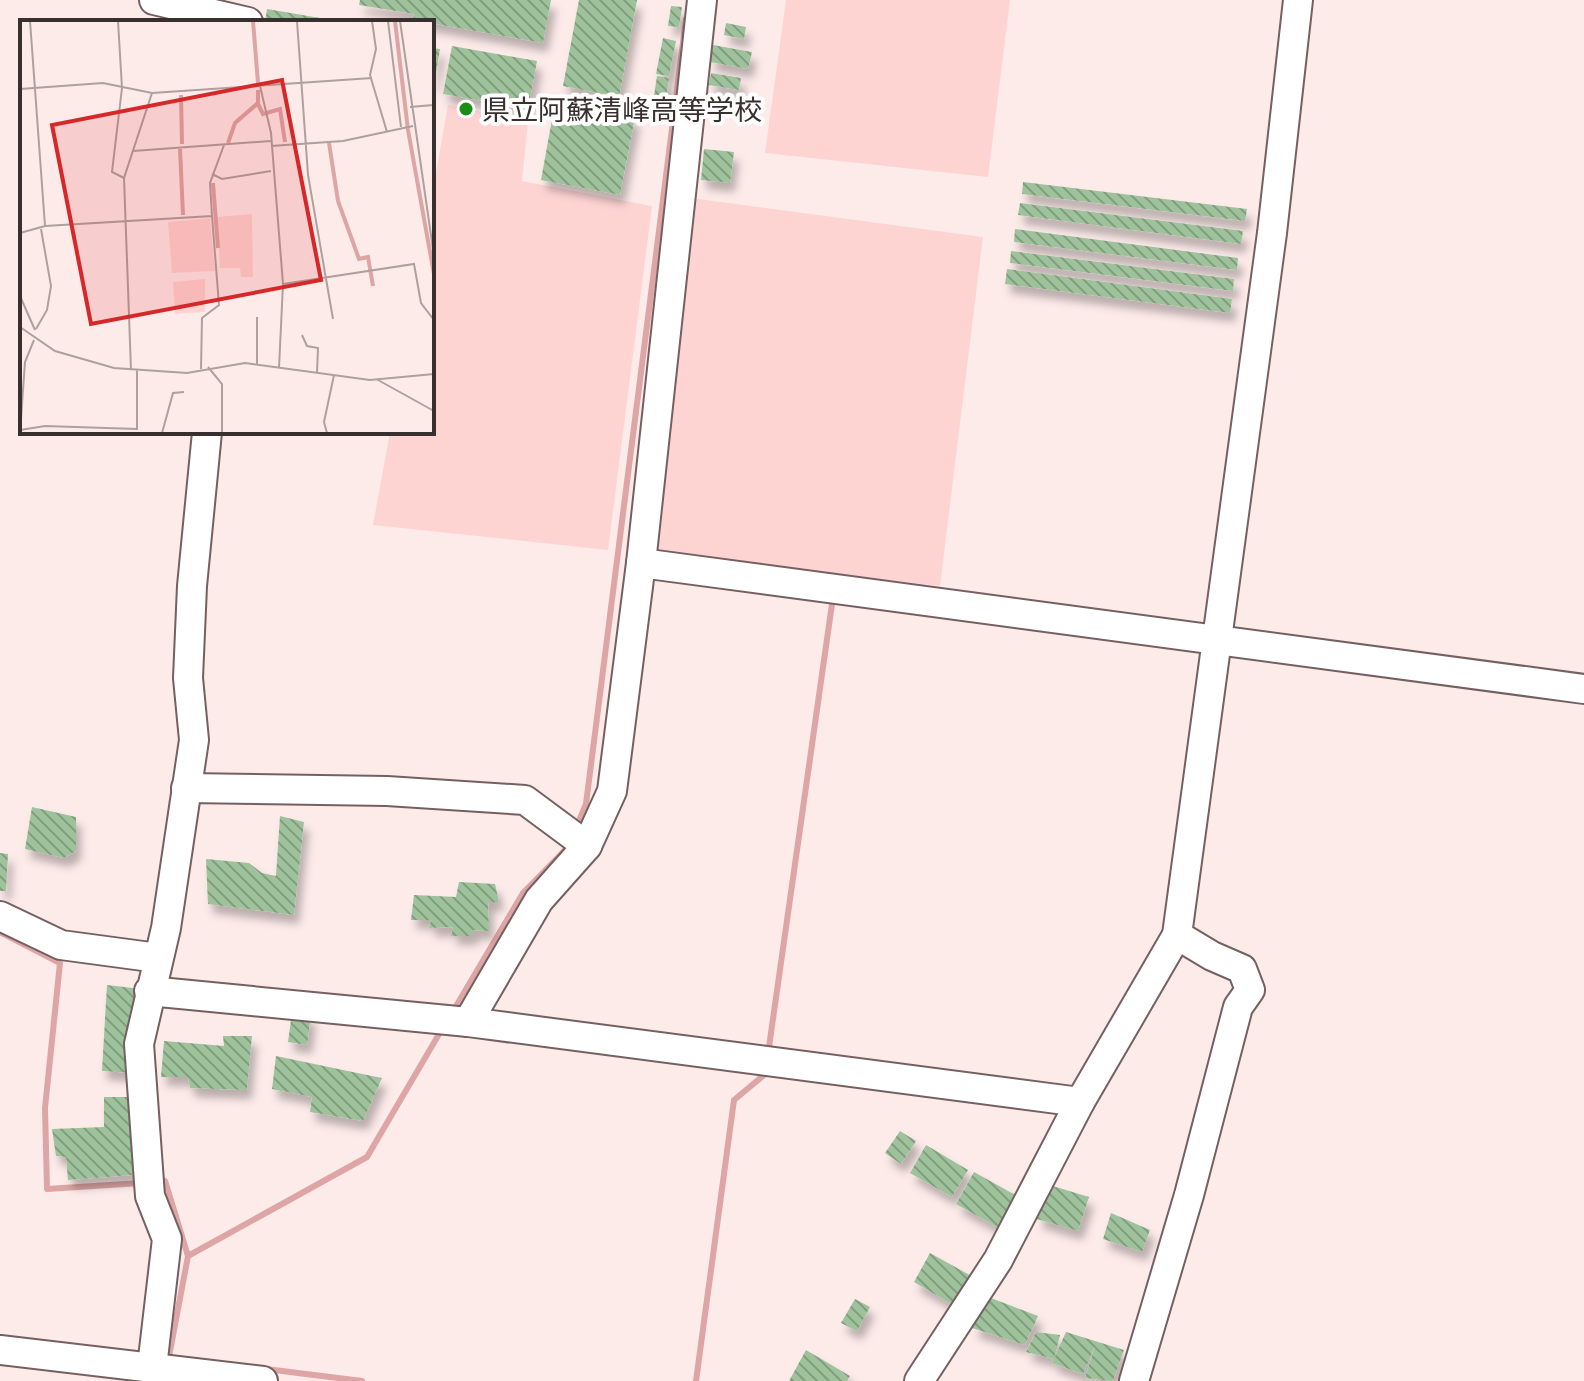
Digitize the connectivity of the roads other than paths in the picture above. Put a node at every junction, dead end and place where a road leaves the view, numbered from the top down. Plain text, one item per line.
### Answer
1 (154, 0) edge
2 (256, 0) edge
3 (702, 0) edge
4 (1298, 0) edge
5 (241, 20) edge
6 (251, 20) edge
7 (207, 434) edge
8 (641, 563) junction
9 (1216, 638) junction
10 (1584, 689) edge
11 (186, 788) junction
12 (587, 846) junction
13 (0, 916) edge
14 (1177, 935) junction
15 (158, 958) junction
16 (149, 991) junction
17 (468, 1022) junction
18 (1080, 1102) junction
19 (0, 1350) edge
20 (164, 1369) junction
21 (263, 1381) edge
22 (919, 1381) edge
23 (1134, 1381) edge

1 - 5 street
2 - 6 street
3 - 8 street
4 - 9 street
7 - 11 street
8 - 9 street
8 - 12 street
9 - 10 street
9 - 14 street
11 - 12 street
11 - 15 street
12 - 17 street
13 - 15 street
14 - 18 street
14 - 23 street
15 - 16 street
16 - 17 street
16 - 20 street
17 - 18 street
18 - 22 street
19 - 20 street
20 - 21 street

